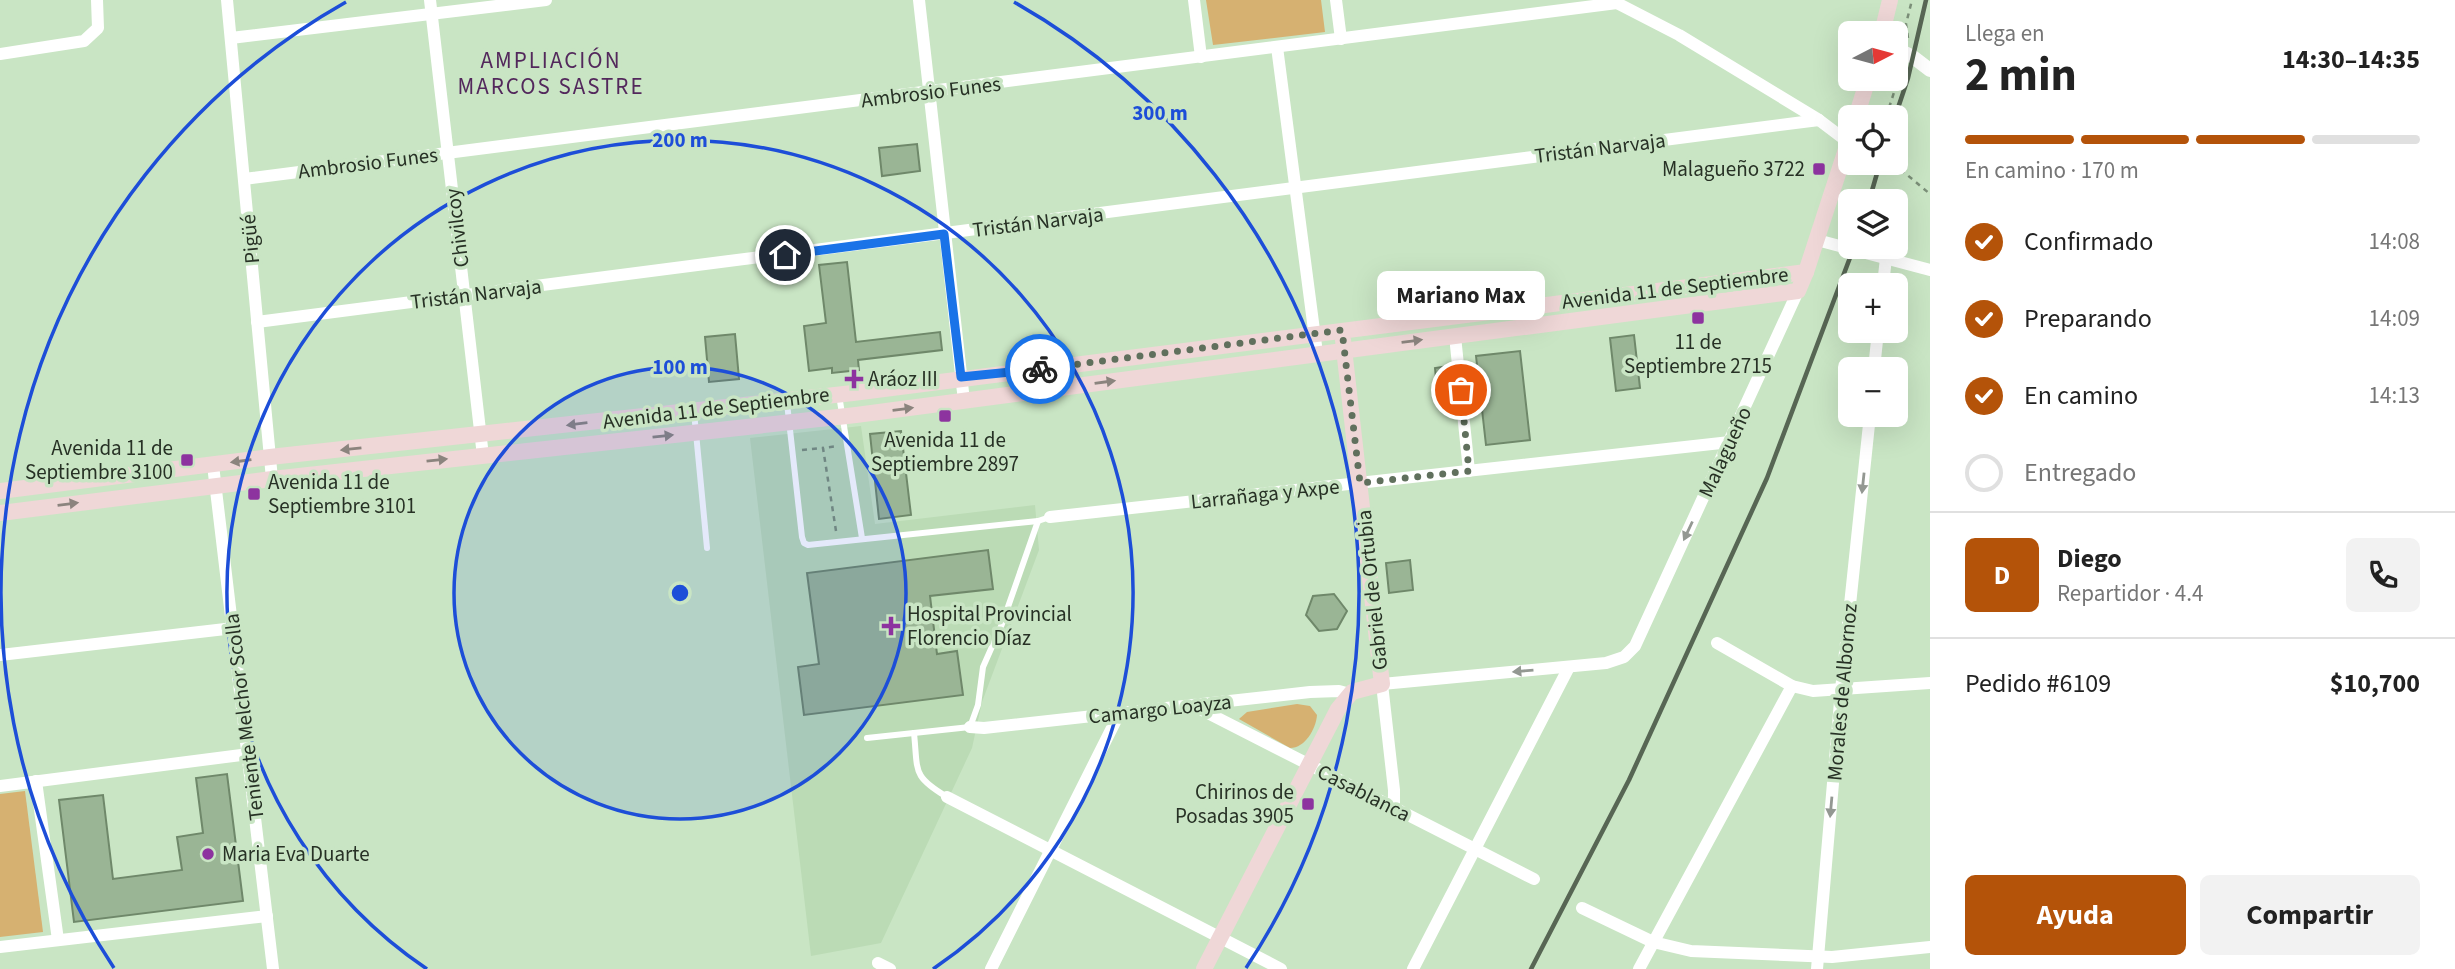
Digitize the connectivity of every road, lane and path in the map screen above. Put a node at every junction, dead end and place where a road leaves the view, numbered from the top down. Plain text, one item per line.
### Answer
1 (97, 0) edge
2 (227, 0) edge
3 (430, 0) edge
4 (546, 0) edge
5 (919, 0) edge
6 (1194, 0) edge
7 (1336, 0) edge
8 (1890, 0) edge
9 (1614, 1) edge
10 (432, 14) junction
11 (1885, 21) edge
12 (231, 38) junction
13 (1341, 39) junction
14 (1277, 47) junction
15 (0, 54) edge
16 (1908, 54) edge
17 (1201, 57) junction
18 (1930, 70) edge
19 (929, 93) junction
20 (1819, 120) junction
21 (1838, 132) edge
22 (448, 153) junction
23 (1838, 174) edge
24 (1907, 175) edge
25 (244, 179) junction
26 (1296, 188) junction
27 (1930, 194) edge
28 (944, 234) junction
29 (1817, 240) junction
30 (1838, 245) edge
31 (1890, 259) edge
32 (1930, 270) edge
33 (1806, 272) junction
34 (1798, 291) junction
35 (464, 295) junction
36 (257, 322) junction
37 (1342, 330) junction
38 (1315, 333) junction
39 (1455, 336) junction
40 (1345, 349) junction
41 (1317, 353) junction
42 (961, 377) junction
43 (839, 394) junction
44 (786, 400) junction
45 (964, 401) junction
46 (694, 410) junction
47 (842, 417) junction
48 (789, 422) junction
49 (1869, 427) edge
50 (696, 432) junction
51 (481, 435) junction
52 (1730, 442) junction
53 (847, 445) junction
54 (823, 448) junction
55 (793, 450) junction
56 (483, 456) junction
57 (270, 457) junction
58 (213, 465) junction
59 (1469, 471) junction
60 (272, 478) junction
61 (1360, 483) junction
62 (216, 485) junction
63 (0, 491) edge
64 (0, 513) edge
65 (1044, 519) junction
66 (862, 538) junction
67 (837, 541) junction
68 (707, 548) dead end
69 (234, 628) junction
70 (1717, 643) dead end
71 (0, 655) edge
72 (1569, 667) junction
73 (1930, 683) edge
74 (1382, 684) junction
75 (1792, 687) junction
76 (1841, 690) junction
77 (1350, 694) junction
78 (1194, 706) junction
79 (1119, 714) junction
80 (970, 727) junction
81 (914, 733) junction
82 (867, 738) dead end
83 (249, 754) junction
84 (1310, 765) junction
85 (36, 782) junction
86 (0, 786) edge
87 (947, 797) joint
88 (1394, 808) junction
89 (1475, 849) junction
90 (1051, 850) junction
91 (1534, 879) dead end
92 (1582, 908) dead end
93 (267, 916) junction
94 (1221, 938) junction
95 (58, 940) junction
96 (1653, 942) junction
97 (0, 947) edge
98 (1930, 947) edge
99 (1817, 963) edge
100 (273, 969) edge
101 (990, 969) edge
102 (1205, 969) edge
103 (1281, 969) edge
104 (1413, 969) edge
105 (1639, 969) edge

1 - 15 street
2 - 12 street, Pigüé
3 - 10 street, Chivilcoy
4 - 10 street
5 - 19 street
6 - 17 street
7 - 13 street
8 - 11 main road
9 - 13 street, Ambrosio Funes
9 - 20 street
10 - 12 street
10 - 22 street, Chivilcoy
12 - 25 street, Pigüé
13 - 14 street, Ambrosio Funes
14 - 17 street, Ambrosio Funes
14 - 26 street
16 - 18 street
17 - 19 street, Ambrosio Funes
19 - 22 street, Ambrosio Funes
19 - 28 street
20 - 21 street
20 - 26 street, Tristán Narvaja
22 - 25 street, Ambrosio Funes
22 - 35 street, Chivilcoy
23 - 29 main road, Malagueño
24 - 27 path
25 - 36 street, Pigüé
26 - 28 street, Tristán Narvaja
26 - 38 street
28 - 35 street, Tristán Narvaja
28 - 42 street
29 - 30 street
29 - 33 main road, Malagueño
31 - 32 street
33 - 34 main road, Malagueño
33 - 37 main road, Avenida 11 de Septiembre
34 - 39 main road, Avenida 11 de Septiembre
34 - 52 street, Malagueño
35 - 36 street, Tristán Narvaja
35 - 51 street, Chivilcoy
36 - 57 street, Pigüé
37 - 38 main road, Avenida 11 de Septiembre
37 - 40 main road, Gabriel de Ortubia
38 - 41 street
38 - 42 main road, Avenida 11 de Septiembre
40 -> 39 main road, Avenida 11 de Septiembre
39 - 59 street
40 - 41 main road, Avenida 11 de Septiembre
40 - 61 main road, Gabriel de Ortubia
45 -> 41 main road, Avenida 11 de Septiembre
42 - 43 main road, Avenida 11 de Septiembre
42 - 45 street
43 - 44 main road, Avenida 11 de Septiembre
43 - 47 lane
44 - 46 main road, Avenida 11 de Septiembre
44 - 48 lane
47 -> 45 main road, Avenida 11 de Septiembre
46 - 50 lane
46 -> 51 main road, Avenida 11 de Septiembre
47 - 48 main road, Avenida 11 de Septiembre
47 - 53 lane
48 - 50 main road, Avenida 11 de Septiembre
48 - 55 lane
49 -> 76 street, Morales de Albornoz
56 -> 50 main road, Avenida 11 de Septiembre
50 - 68 lane
51 - 56 street, Chivilcoy
51 -> 57 main road, Avenida 11 de Septiembre
52 - 59 street, Larrañaga y Axpe
52 -> 72 street, Malagueño
53 - 54 path
53 - 66 lane
54 - 55 path
54 - 67 path
55 - 67 lane
60 -> 56 main road, Avenida 11 de Septiembre
57 -> 58 main road, Avenida 11 de Septiembre
57 - 60 street, Pigüé
58 - 62 street, Teniente Melchor Scolla
58 - 63 main road, Avenida 11 de Septiembre
59 - 61 street, Larrañaga y Axpe
60 - 62 main road, Avenida 11 de Septiembre
61 - 65 street, Larrañaga y Axpe
61 - 74 main road, Gabriel de Ortubia
64 -> 62 main road, Avenida 11 de Septiembre
62 - 69 street, Teniente Melchor Scolla
65 - 66 lane
65 - 80 lane
66 - 67 lane
69 - 71 street
69 - 83 street, Teniente Melchor Scolla
70 - 75 street
72 -> 74 street
72 - 89 street
73 - 76 street
74 - 77 main road
74 - 88 street, Gabriel de Ortubia
75 - 76 street
75 - 96 street
76 -> 99 street, Morales de Albornoz
77 - 78 street, Camargo Loayza
77 - 84 main road
78 - 79 street, Camargo Loayza
78 - 84 street, Casablanca
79 - 80 street, Camargo Loayza
79 - 90 street
80 - 81 lane
81 - 82 lane
81 - 87 lane
83 - 85 street
83 - 93 street, Teniente Melchor Scolla
84 - 88 street, Casablanca
84 - 94 main road
85 - 86 street
85 - 95 street
87 - 90 street
88 - 89 street, Casablanca
89 - 91 street, Casablanca
89 - 104 street
90 - 94 street
90 - 101 street
92 - 96 street
93 - 95 street
93 - 100 street, Teniente Melchor Scolla
94 - 102 main road
94 - 103 street
95 - 97 street
96 - 99 street
96 - 105 street
98 - 99 street

